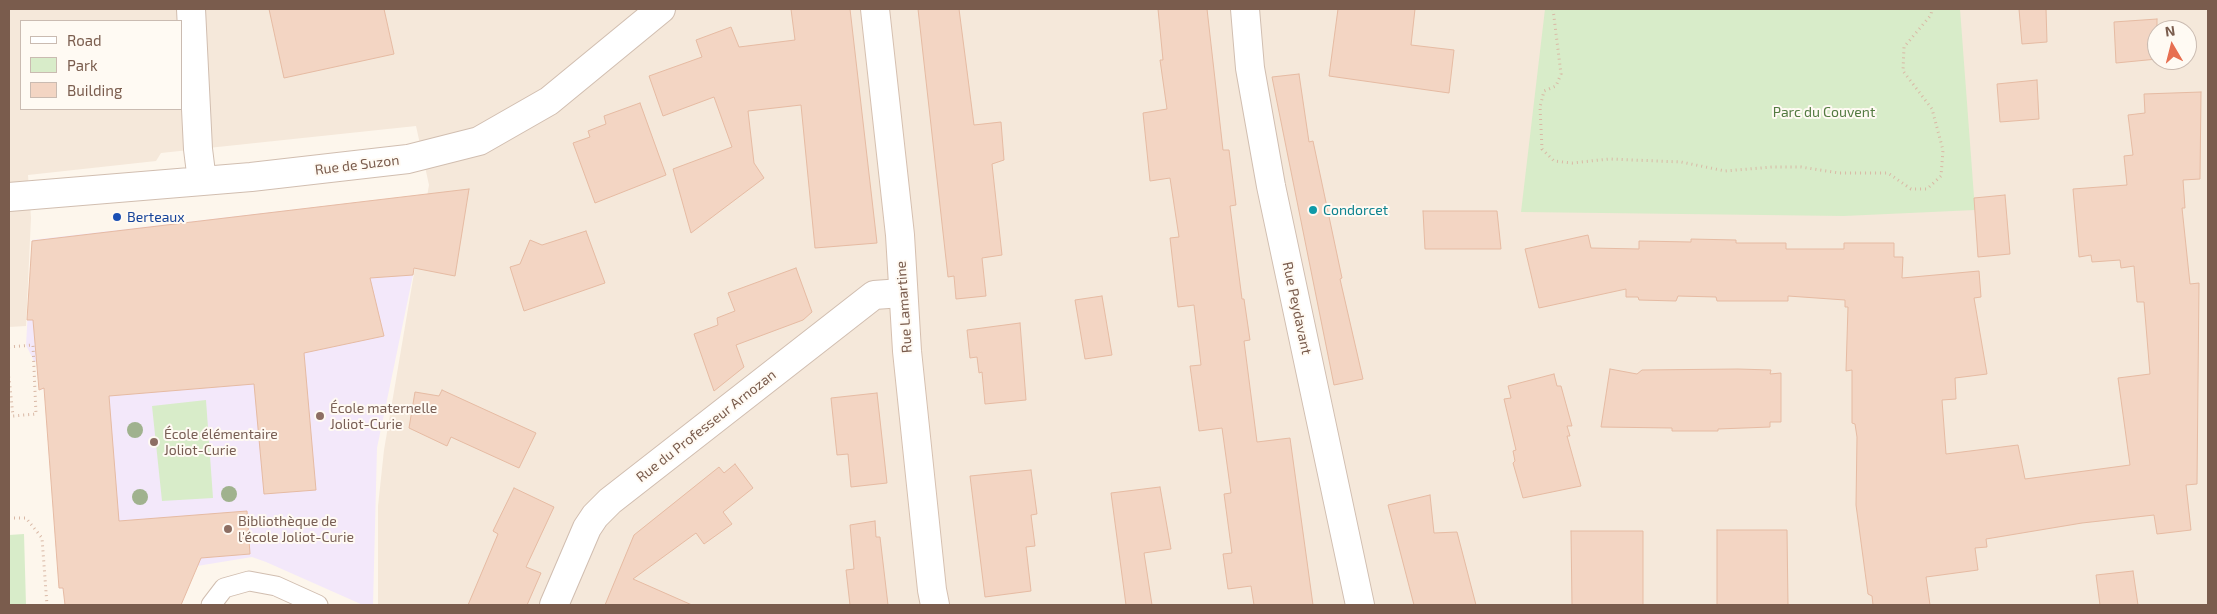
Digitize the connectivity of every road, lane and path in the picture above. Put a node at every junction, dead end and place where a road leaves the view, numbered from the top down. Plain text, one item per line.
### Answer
1 (191, 9) edge
2 (661, 9) edge
3 (875, 9) edge
4 (1244, 9) edge
5 (1553, 9) edge
6 (1932, 9) edge
7 (202, 181) junction
8 (9, 197) edge
9 (902, 293) junction
10 (9, 347) edge
11 (9, 378) edge
12 (9, 518) edge
13 (47, 605) edge
14 (211, 605) edge
15 (318, 605) edge
16 (554, 605) edge
17 (935, 605) edge
18 (1360, 605) edge

1 - 7 street
2 - 7 street, Rue de Suzon
3 - 9 street, Rue Lamartine
4 - 18 street, Rue Peydavant
5 - 6 path
7 - 8 street, Rue de Suzon
9 - 16 street, Rue du Professeur Arnozan
9 - 17 street, Rue Lamartine
10 - 11 path
12 - 13 path
14 - 15 lane

